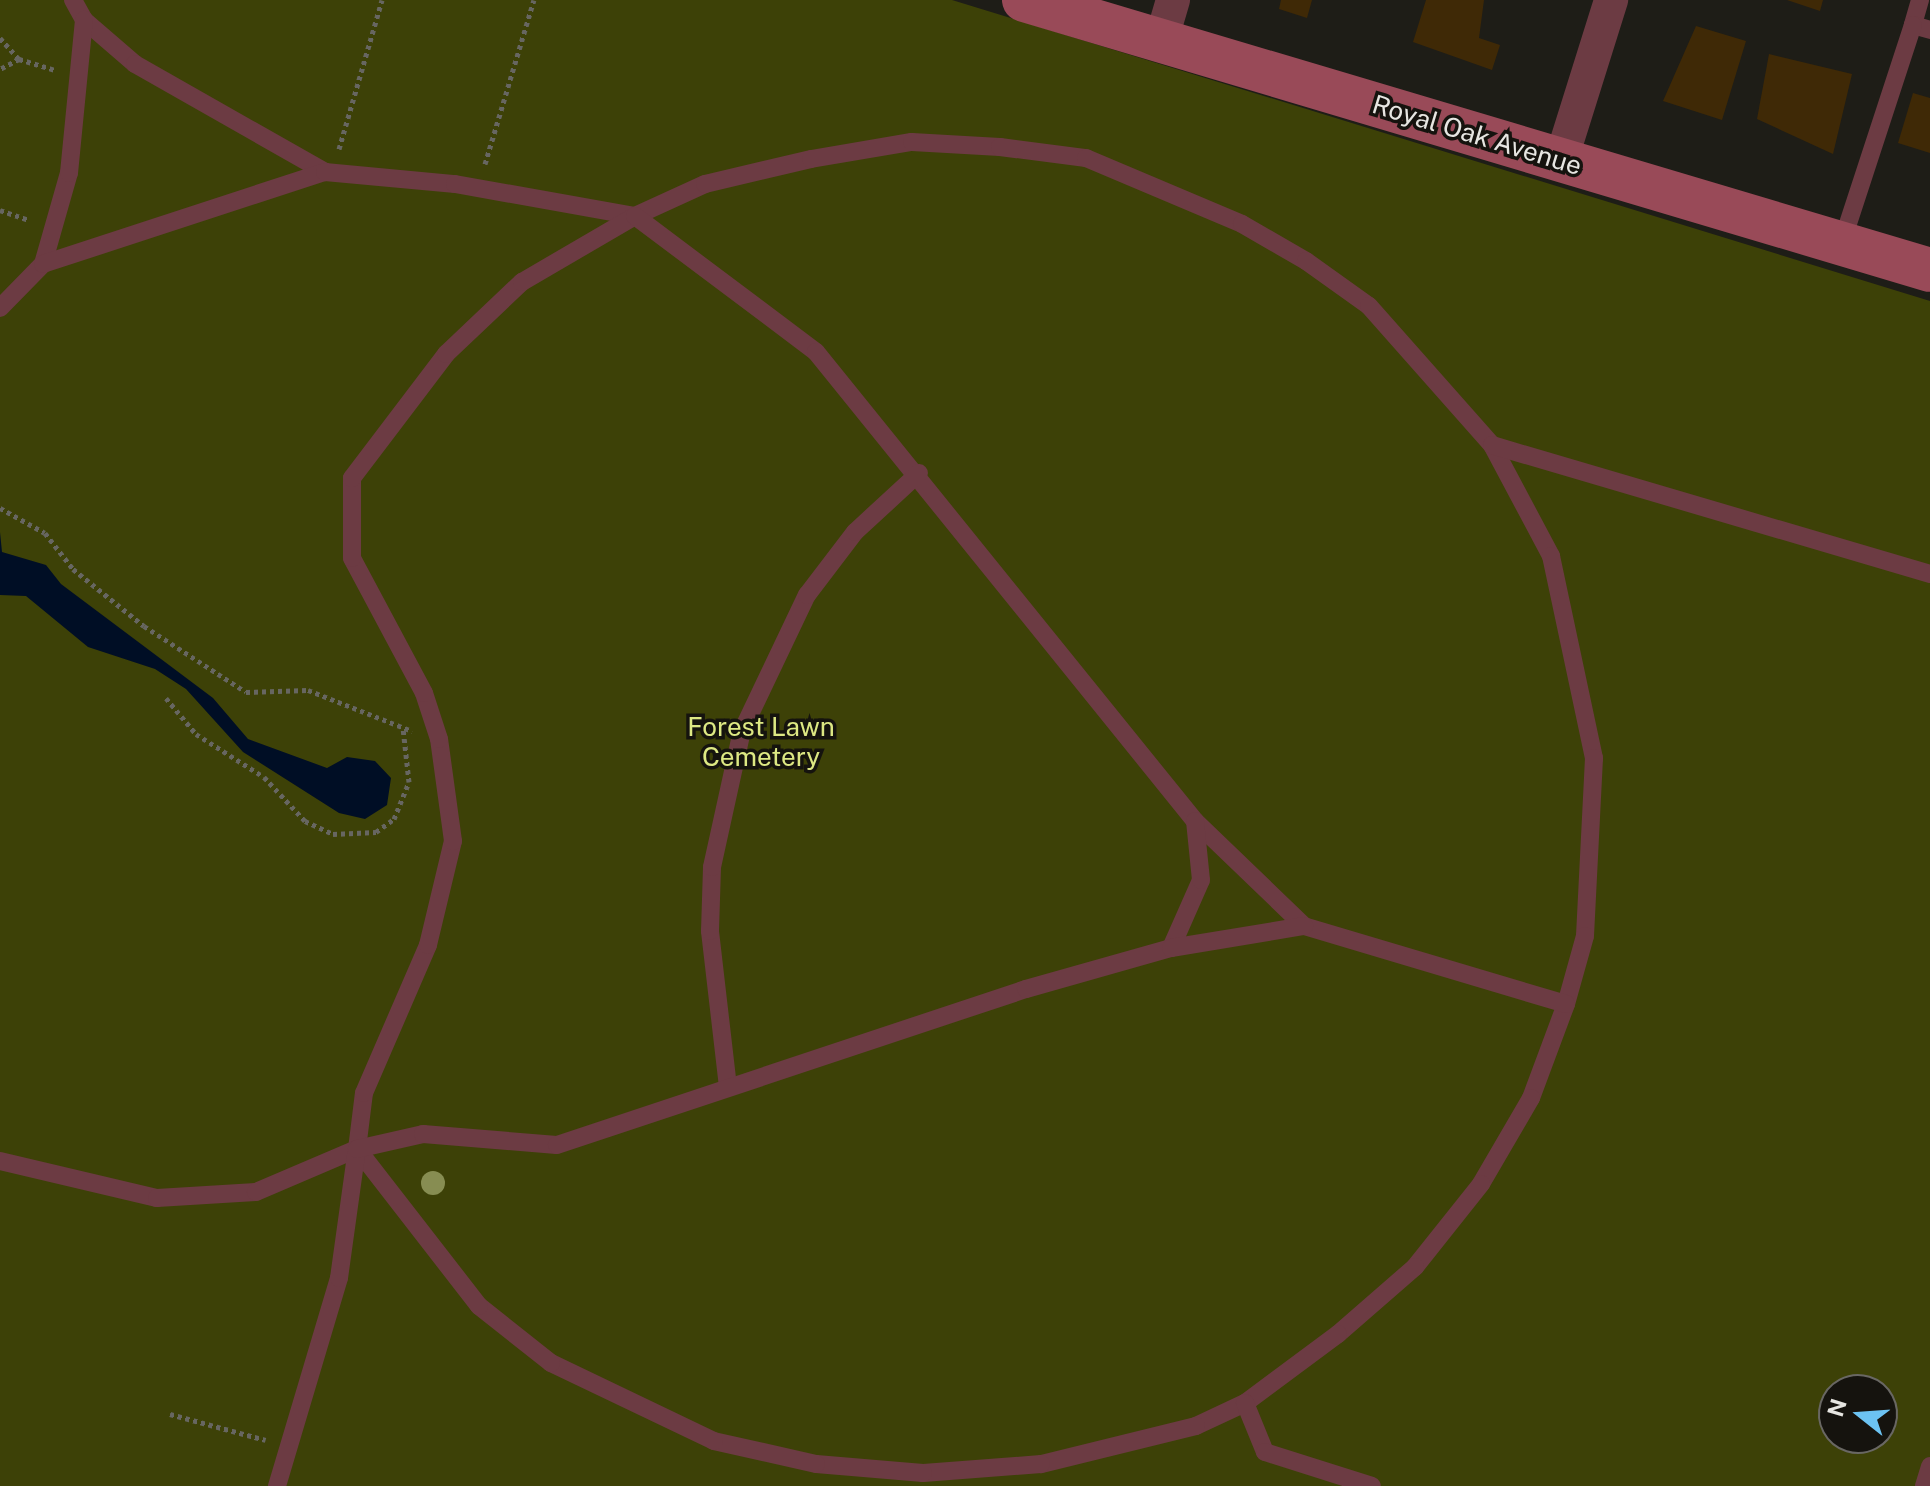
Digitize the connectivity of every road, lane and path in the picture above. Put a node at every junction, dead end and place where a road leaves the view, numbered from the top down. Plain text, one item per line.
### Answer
1 (73, 0) edge
2 (382, 0) edge
3 (534, 0) edge
4 (1024, 0) edge
5 (1173, 0) edge
6 (1611, 0) edge
7 (1920, 0) edge
8 (84, 20) junction
9 (1921, 28) edge
10 (0, 38) edge
11 (1161, 41) junction
12 (19, 59) junction
13 (0, 69) edge
14 (73, 75) junction
15 (1561, 160) junction
16 (328, 172) junction
17 (477, 188) junction
18 (635, 216) junction
19 (1842, 242) junction
20 (43, 264) junction
21 (1930, 270) edge
22 (0, 308) edge
23 (1492, 445) junction
24 (919, 473) junction
25 (0, 508) edge
26 (1930, 574) edge
27 (166, 698) dead end
28 (403, 728) junction
29 (439, 739) junction
30 (1195, 821) junction
31 (1304, 926) junction
32 (1171, 948) junction
33 (1566, 1004) junction
34 (728, 1087) junction
35 (357, 1149) junction
36 (0, 1161) edge
37 (1245, 1403) junction
38 (170, 1414) dead end
39 (289, 1447) junction
40 (1930, 1466) edge
41 (277, 1486) edge
42 (1372, 1486) edge
43 (1924, 1486) edge

1 - 8 lane
2 - 16 path
3 - 17 path
4 - 11 street, Royal Oak Avenue
5 - 11 street
6 - 15 street
7 - 9 lane
8 - 14 lane
8 - 16 lane
9 - 19 lane
10 - 12 path
11 - 15 street, Royal Oak Avenue
12 - 13 path
12 - 14 path
14 - 20 lane
15 - 19 street, Royal Oak Avenue
16 - 17 lane
16 - 20 lane
17 - 18 lane
18 - 23 lane
18 - 24 lane
18 - 29 lane
19 - 21 street, Royal Oak Avenue
20 - 22 lane
23 - 26 lane
23 - 33 lane
24 - 30 lane
24 - 34 lane
25 - 28 path
27 - 28 path
28 - 29 path
29 - 35 lane
30 - 31 lane
30 - 32 lane
31 - 32 lane
31 - 33 lane
32 - 34 lane
33 - 37 lane
34 - 35 lane
35 - 36 lane
35 - 37 lane
35 - 39 lane
37 - 42 lane
38 - 39 path
39 - 41 lane
40 - 43 lane

